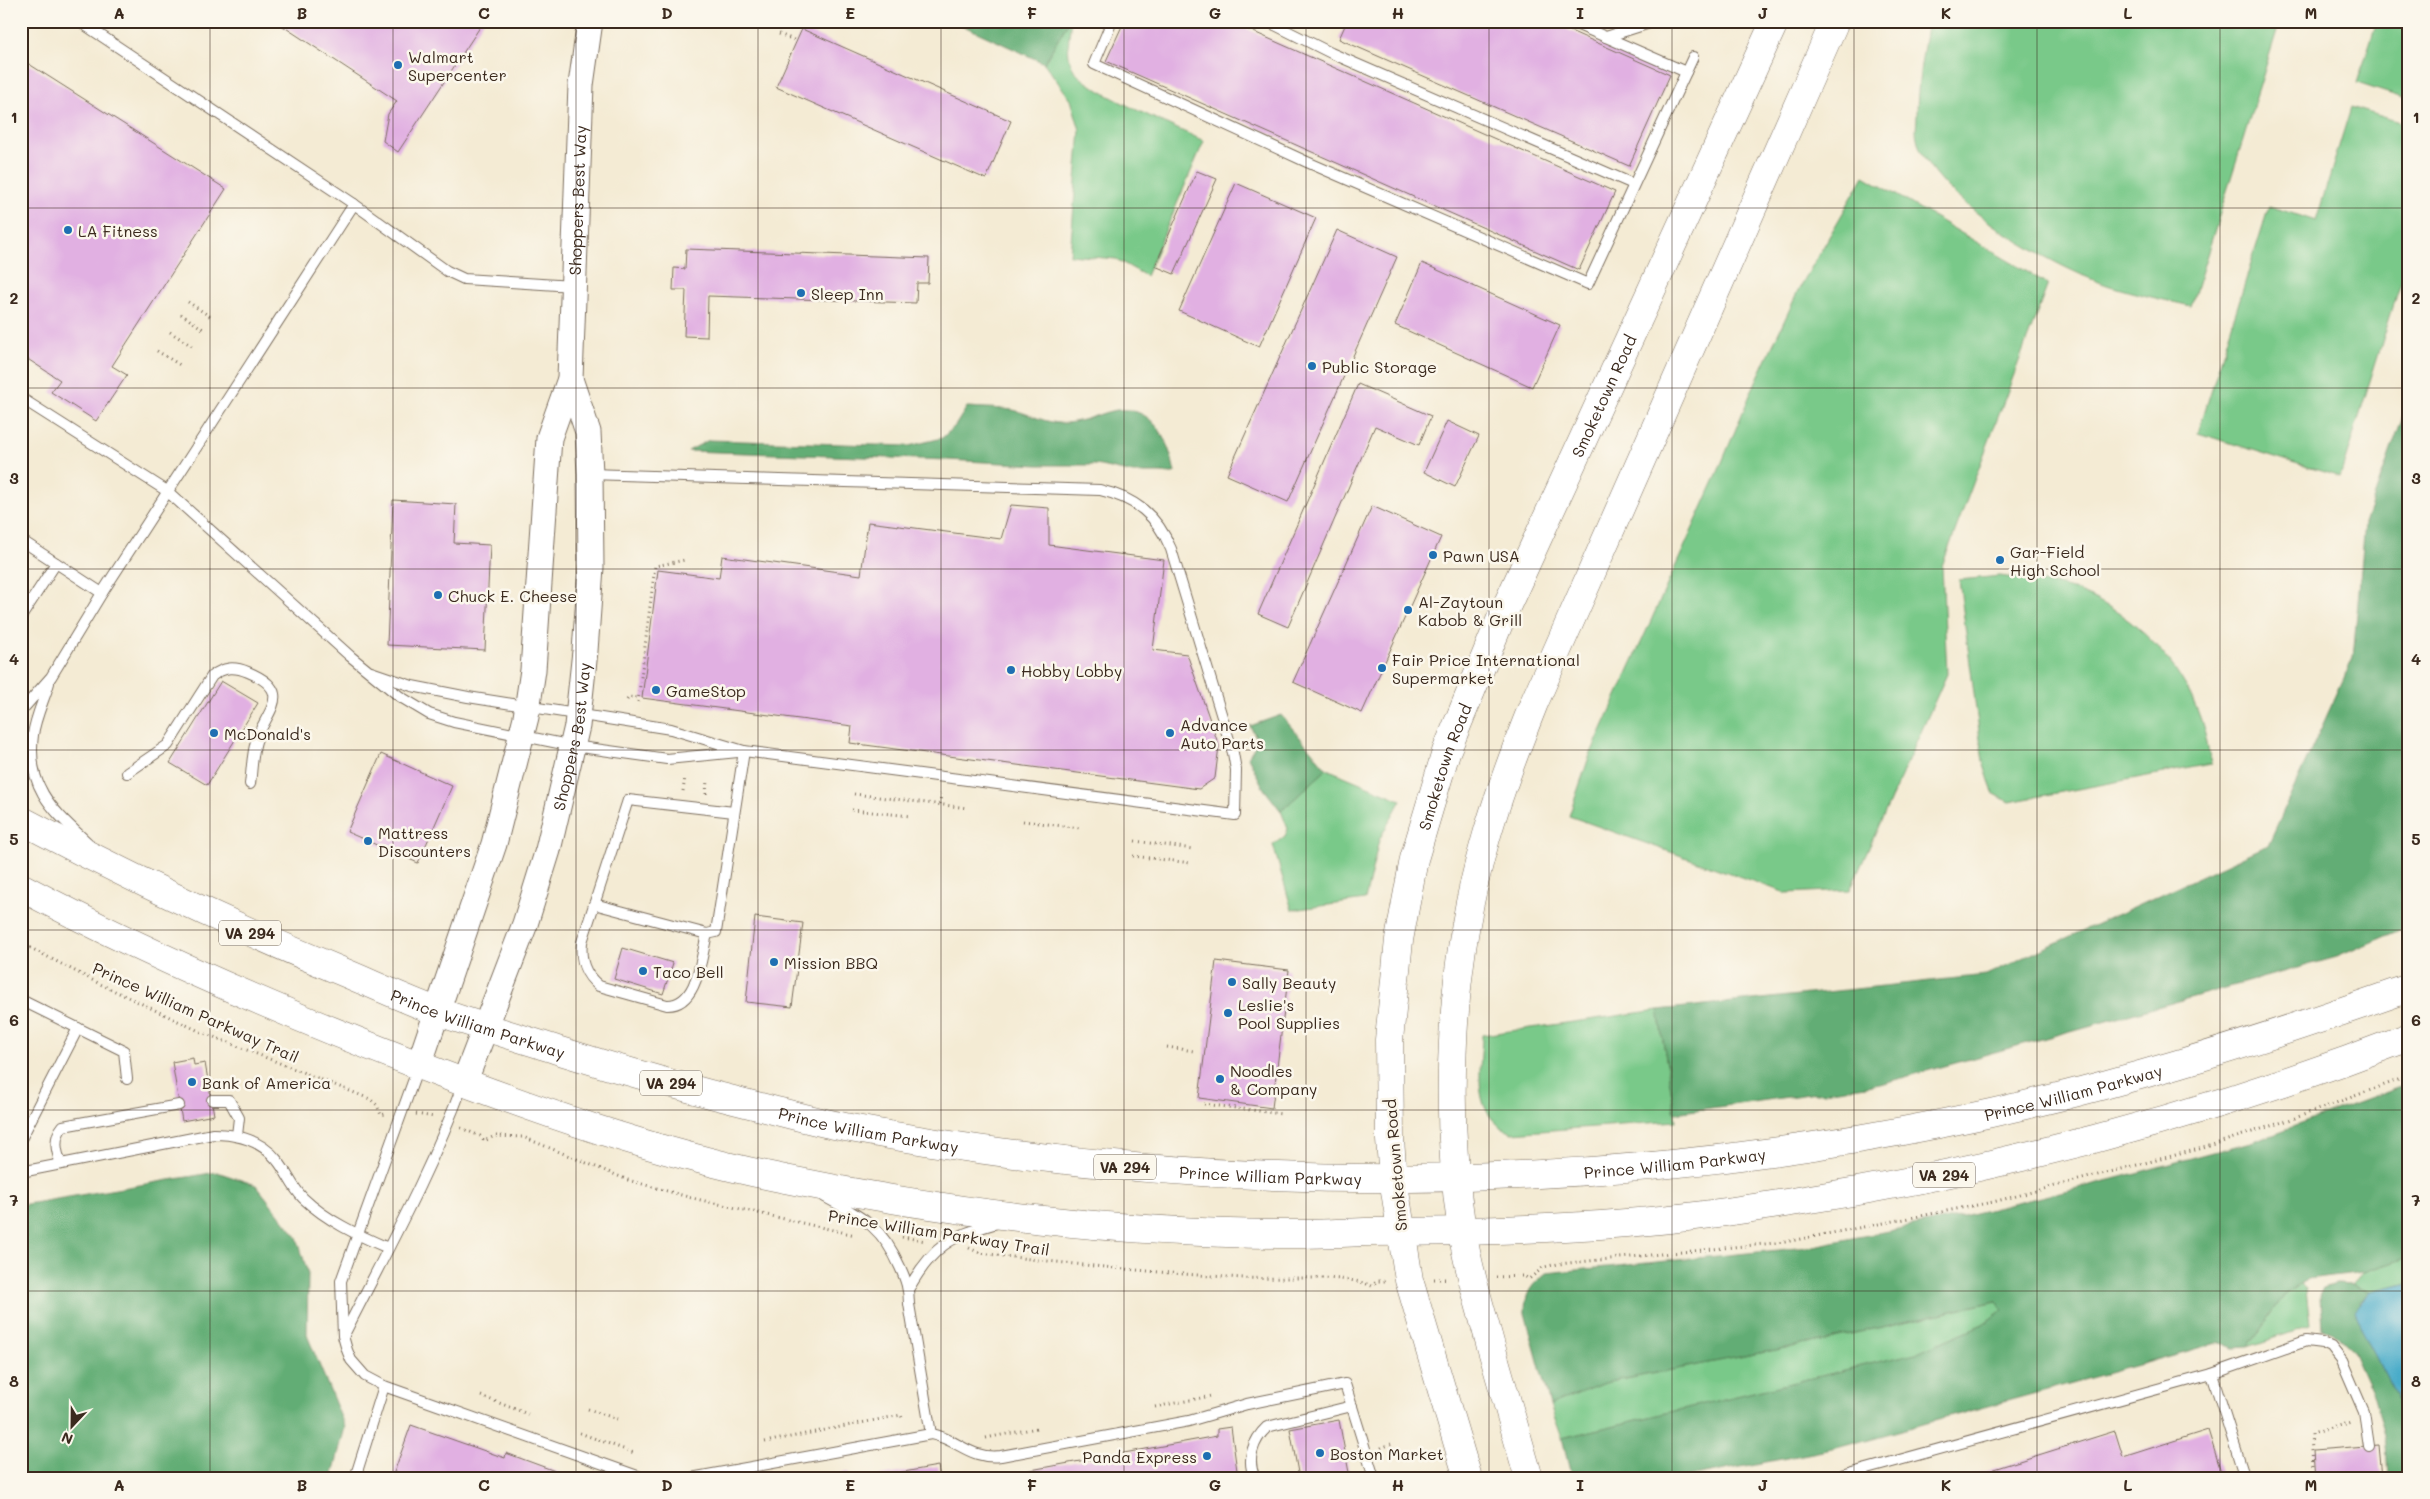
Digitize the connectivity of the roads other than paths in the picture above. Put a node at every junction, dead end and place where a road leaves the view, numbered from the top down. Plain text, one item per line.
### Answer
1 (78, 21) edge
2 (590, 21) edge
3 (1112, 21) edge
4 (1266, 21) edge
5 (1569, 21) edge
6 (1656, 21) edge
7 (1775, 21) edge
8 (1835, 21) edge
9 (1606, 36) junction
10 (1693, 57) dead end
11 (1686, 72) junction
12 (1633, 184) junction
13 (354, 204) junction
14 (573, 286) junction
15 (570, 378) junction
16 (21, 398) edge
17 (590, 474) junction
18 (167, 491) junction
19 (21, 540) edge
20 (56, 563) junction
21 (102, 593) junction
22 (21, 617) edge
23 (371, 672) junction
24 (51, 677) junction
25 (527, 707) junction
26 (21, 711) edge
27 (578, 715) junction
28 (522, 736) junction
29 (573, 746) junction
30 (744, 752) junction
31 (127, 773) dead end
32 (250, 784) dead end
33 (734, 812) junction
34 (21, 820) edge
35 (117, 871) junction
36 (21, 887) edge
37 (594, 904) junction
38 (707, 934) junction
39 (2409, 988) edge
40 (21, 1000) edge
41 (438, 1011) junction
42 (486, 1027) junction
43 (78, 1028) junction
44 (2409, 1037) edge
45 (419, 1065) junction
46 (127, 1079) dead end
47 (464, 1082) junction
48 (212, 1100) dead end
49 (179, 1105) dead end
50 (237, 1135) junction
51 (21, 1139) edge
52 (61, 1164) junction
53 (21, 1172) edge
54 (1393, 1178) junction
55 (1456, 1179) junction
56 (795, 1181) junction
57 (1019, 1216) junction
58 (1462, 1231) junction
59 (1400, 1233) junction
60 (357, 1235) junction
61 (388, 1248) junction
62 (909, 1288) junction
63 (343, 1336) junction
64 (2212, 1374) junction
65 (384, 1386) junction
66 (1352, 1406) junction
67 (931, 1434) junction
68 (2369, 1446) dead end
69 (355, 1478) edge
70 (643, 1478) edge
71 (691, 1478) edge
72 (1255, 1478) edge
73 (1374, 1478) edge
74 (1468, 1478) edge
75 (1529, 1478) edge
76 (1834, 1478) edge
77 (2245, 1478) edge

1 - 13 lane
2 - 14 street, Shoppers Best Way
3 - 12 lane
4 - 12 lane
5 - 9 lane
6 - 9 lane
7 - 54 main road, Smoketown Road
8 - 55 main road
9 - 11 lane
10 - 11 lane
11 - 12 lane
13 - 14 lane
13 - 18 lane
14 - 15 street, Shoppers Best Way
15 - 17 street, Shoppers Best Way
15 - 25 street, Shoppers Best Way
16 - 18 lane
17 - 27 street, Shoppers Best Way
17 - 30 lane
18 - 21 lane
18 - 23 lane
19 - 20 lane
20 - 21 lane
20 - 22 lane
21 - 24 lane
23 - 25 lane
23 - 28 lane
24 - 26 lane
24 - 35 lane
25 - 27 lane
25 - 28 street, Shoppers Best Way
27 - 29 street, Shoppers Best Way
27 - 30 lane
28 - 29 lane
28 - 41 street, Shoppers Best Way
29 - 30 lane
29 - 42 street, Shoppers Best Way
30 - 33 lane
31 - 32 lane
33 - 37 lane
33 - 38 lane
34 - 35 main road, Prince William Parkway / VA 294
35 - 41 main road, Prince William Parkway / VA 294
36 - 45 main road, VA 294
37 - 38 lane
37 - 38 lane
39 - 55 main road, Prince William Parkway / VA 294
40 - 43 lane
41 - 42 main road, Prince William Parkway / VA 294
41 - 45 street, Shoppers Best Way
42 - 47 street, Shoppers Best Way
42 - 54 main road, Prince William Parkway / VA 294
43 - 46 lane
43 - 51 lane
44 - 58 main road, VA 294
45 - 47 main road, VA 294
45 - 60 lane
47 - 56 main road, VA 294
47 - 61 lane
48 - 50 lane
49 - 52 lane
50 - 52 lane
50 - 60 lane
52 - 53 lane
54 - 55 main road, Prince William Parkway / VA 294
54 - 59 main road, Smoketown Road
55 - 58 main road
56 - 57 main road, VA 294
56 - 62 lane
57 - 59 main road, VA 294
57 - 62 lane
58 - 59 main road, VA 294
58 - 75 main road
59 - 74 main road, Smoketown Road
60 - 61 lane
60 - 63 lane
61 - 63 lane
62 - 67 lane
63 - 65 lane
64 - 68 lane
64 - 76 lane
64 - 77 lane
65 - 69 lane
65 - 70 lane
66 - 67 lane
66 - 72 lane
66 - 73 lane
67 - 71 lane

